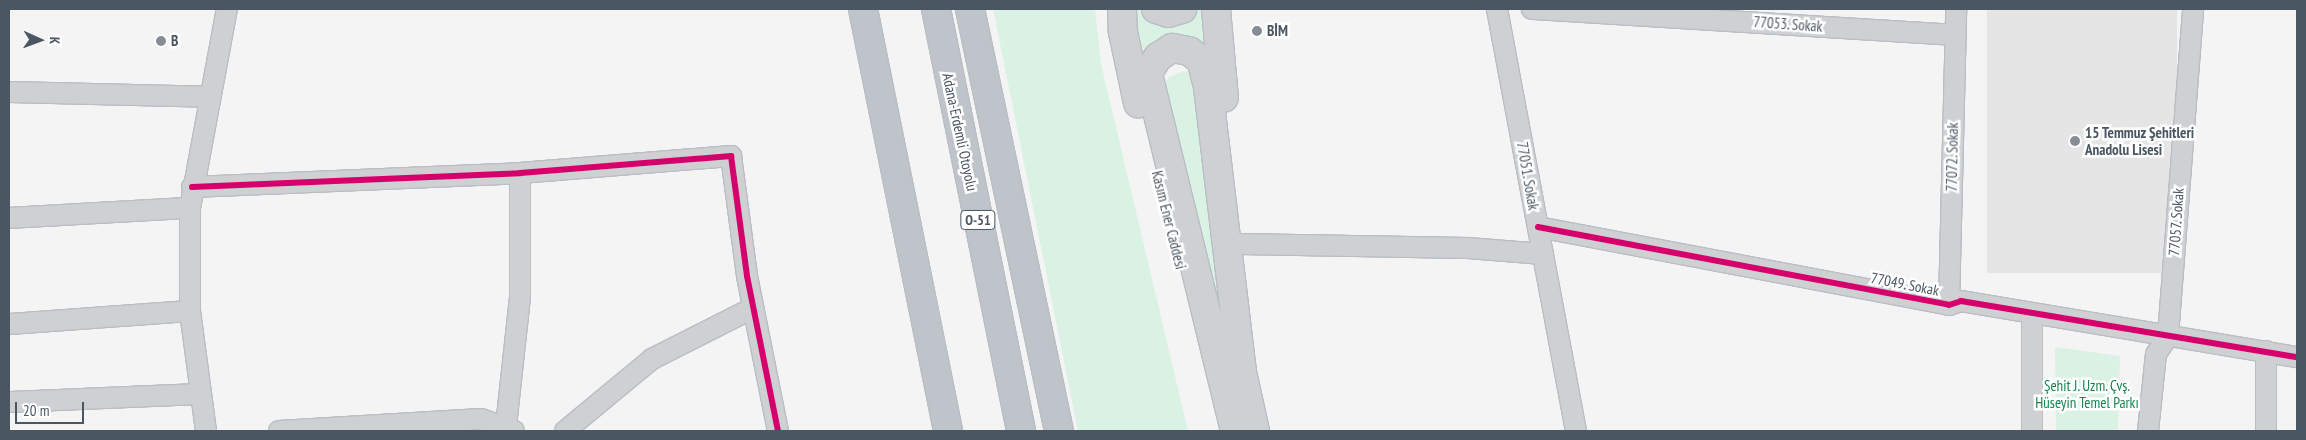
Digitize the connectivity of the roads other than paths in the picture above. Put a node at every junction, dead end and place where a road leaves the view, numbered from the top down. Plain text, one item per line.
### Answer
1 (227, 9) edge
2 (863, 9) edge
3 (936, 9) edge
4 (970, 9) edge
5 (1122, 9) edge
6 (1156, 9) edge
7 (1182, 9) edge
8 (1216, 9) edge
9 (1497, 9) edge
10 (1532, 9) edge
11 (1956, 9) edge
12 (2193, 9) edge
13 (1954, 35) junction
14 (9, 92) edge
15 (208, 97) junction
16 (520, 173) junction
17 (192, 187) junction
18 (190, 208) junction
19 (9, 218) edge
20 (1538, 227) junction
21 (1240, 244) junction
22 (1543, 254) junction
23 (1949, 306) junction
24 (753, 308) junction
25 (190, 311) junction
26 (2032, 315) junction
27 (9, 324) edge
28 (2168, 336) junction
29 (2266, 350) junction
30 (2297, 357) edge
31 (201, 394) junction
32 (9, 402) edge
33 (510, 429) edge
34 (206, 431) edge
35 (278, 431) edge
36 (565, 431) edge
37 (778, 431) edge
38 (948, 431) edge
39 (1021, 431) edge
40 (1059, 431) edge
41 (1221, 431) edge
42 (1235, 431) edge
43 (1255, 431) edge
44 (1268, 431) edge
45 (1576, 431) edge
46 (2032, 431) edge
47 (2148, 431) edge
48 (2266, 431) edge

1 - 15 street
2 - 38 highway
3 - 39 highway, Adana-Erdemli Otoyolu / O-51
4 - 40 highway
5 - 41 main road, Kasım Ener Caddesi
6 - 7 main road
8 - 21 main road
9 - 20 street, 77051. Sokak
10 - 13 street, 77053. Sokak
11 - 13 street, 77072. Sokak
12 - 28 street, 77057. Sokak
13 - 23 street, 77072. Sokak
14 - 15 street
15 - 17 street
16 - 17 street
16 - 24 street
16 - 33 street
17 - 18 street
18 - 19 street
18 - 25 street
20 - 22 street, 77051. Sokak
20 - 23 street, 77049. Sokak
21 - 22 street
21 - 44 main road
22 - 45 street, 77051. Sokak
23 - 26 street, 77049. Sokak
24 - 36 street
24 - 37 street
25 - 27 street
25 - 31 street
26 - 28 street, 77049. Sokak
26 - 46 street
28 - 29 street, 77049. Sokak
28 - 47 street, 77057. Sokak
29 - 30 street, 77049. Sokak
29 - 48 street
31 - 32 street
31 - 34 street
33 - 35 street
42 - 43 main road

